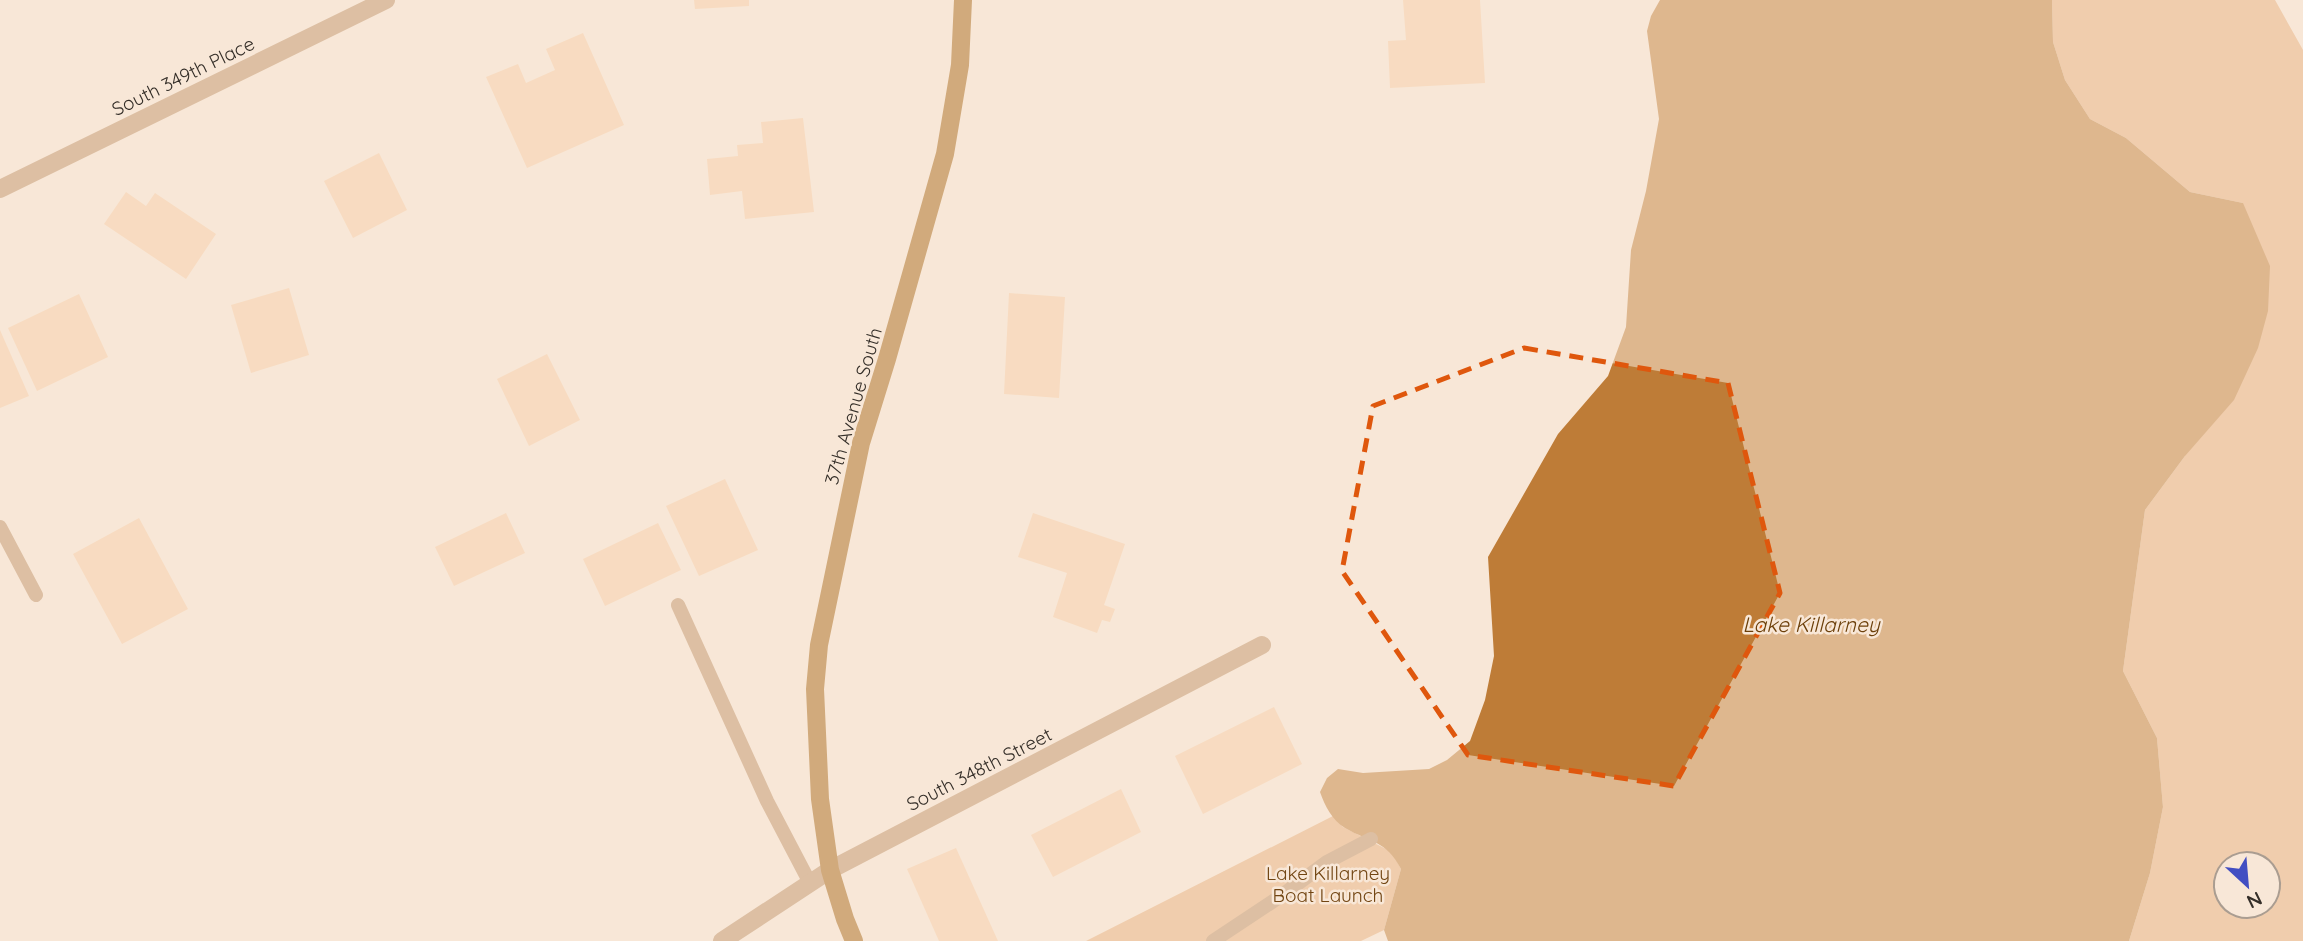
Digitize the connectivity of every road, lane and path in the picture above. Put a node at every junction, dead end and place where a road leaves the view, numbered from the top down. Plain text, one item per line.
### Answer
1 (386, 0) edge
2 (963, 0) edge
3 (0, 190) edge
4 (0, 527) edge
5 (36, 595) dead end
6 (678, 605) dead end
7 (1262, 645) dead end
8 (1371, 839) dead end
9 (830, 870) junction
10 (810, 883) junction
11 (722, 941) edge
12 (854, 941) edge
13 (1213, 941) edge

1 - 3 street, South 349th Place
2 - 9 street, 37th Avenue South
4 - 5 lane
6 - 10 lane
7 - 9 street, South 348th Street
8 - 13 lane
9 - 10 street, South 348th Street
9 - 12 street, 37th Avenue South
10 - 11 street, South 348th Street

